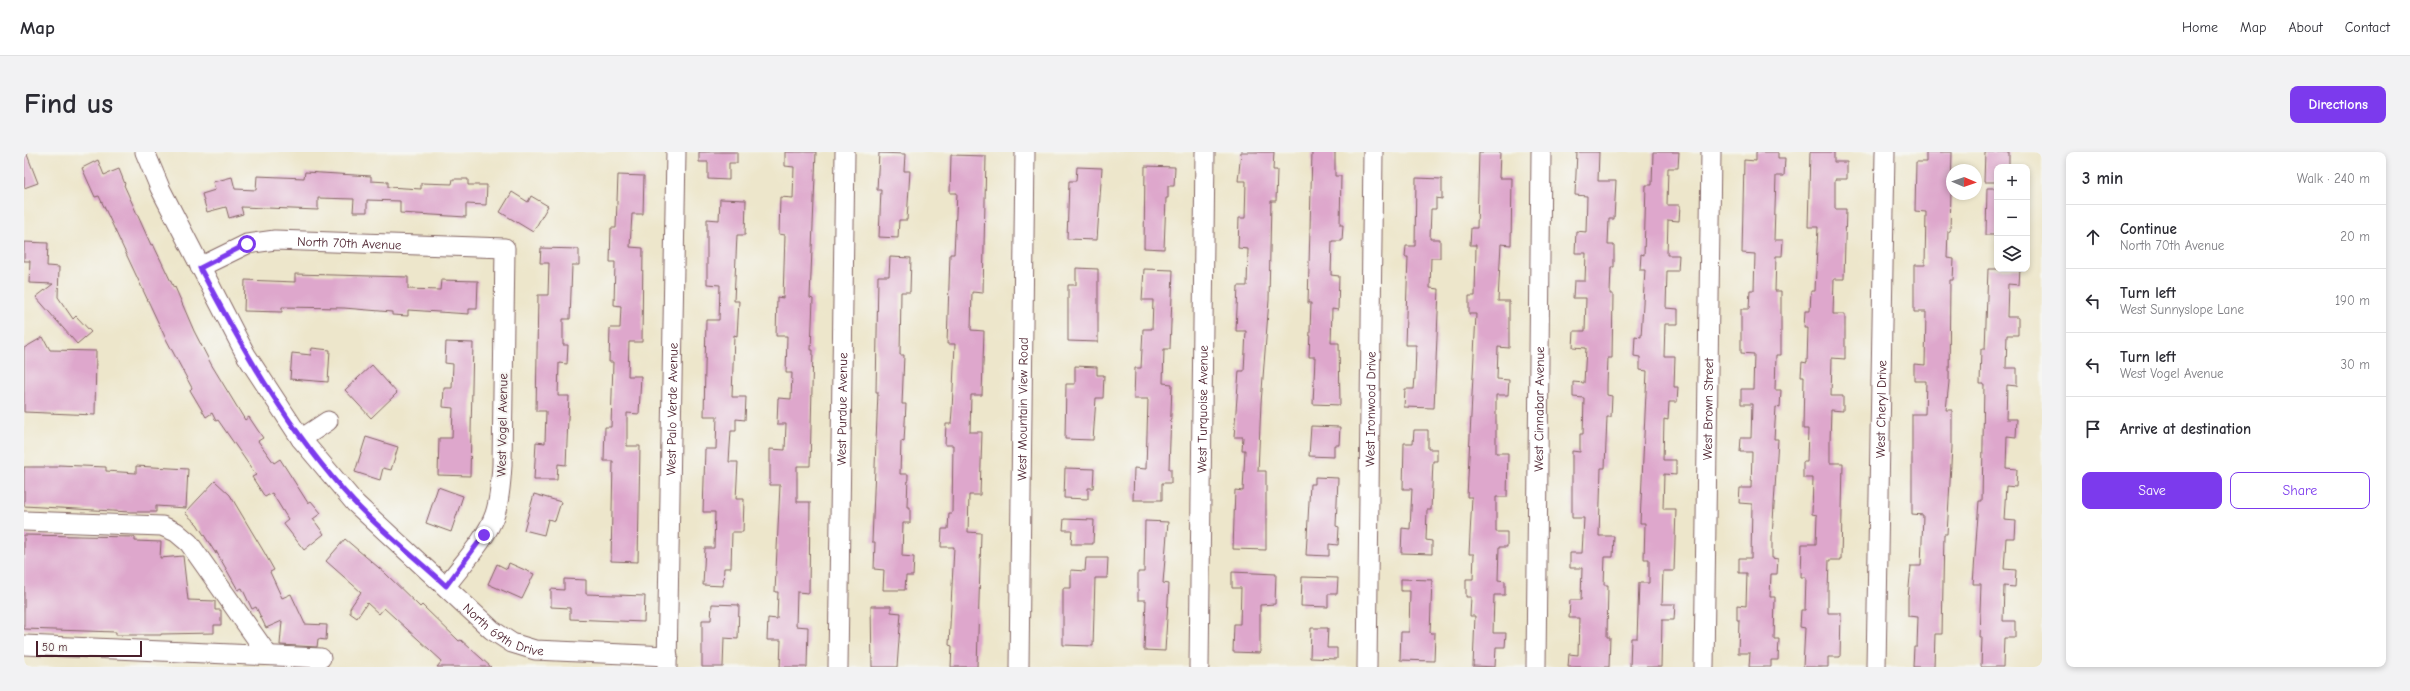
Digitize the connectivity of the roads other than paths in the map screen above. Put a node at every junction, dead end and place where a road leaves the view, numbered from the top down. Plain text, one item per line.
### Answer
1 (145, 152) edge
2 (676, 152) edge
3 (845, 152) edge
4 (1025, 152) edge
5 (1205, 152) edge
6 (1374, 152) edge
7 (1541, 152) edge
8 (1711, 152) edge
9 (1885, 152) edge
10 (505, 248) joint
11 (200, 268) junction
12 (328, 421) dead end
13 (301, 439) junction
14 (24, 521) edge
15 (446, 586) junction
16 (24, 645) edge
17 (268, 655) junction
18 (321, 658) dead end
19 (668, 662) edge
20 (838, 667) edge
21 (1020, 667) edge
22 (1199, 667) edge
23 (1367, 667) edge
24 (1536, 667) edge
25 (1704, 667) edge
26 (1876, 667) edge

1 - 11 street, North 69th Drive
2 - 19 street, West Palo Verde Avenue
3 - 20 street, West Purdue Avenue
4 - 21 street, West Mountain View Road
5 - 22 street, West Turquoise Avenue
6 - 23 street, West Ironwood Drive
7 - 24 street, West Cinnabar Avenue
8 - 25 street, West Brown Street
9 - 26 street, West Cheryl Drive
10 - 11 street, North 70th Avenue
10 - 15 street, West Vogel Avenue
11 - 13 street, North 69th Drive
12 - 13 street
13 - 15 street, North 69th Drive
14 - 17 street
15 - 19 street, North 69th Drive
16 - 17 street
17 - 18 street

